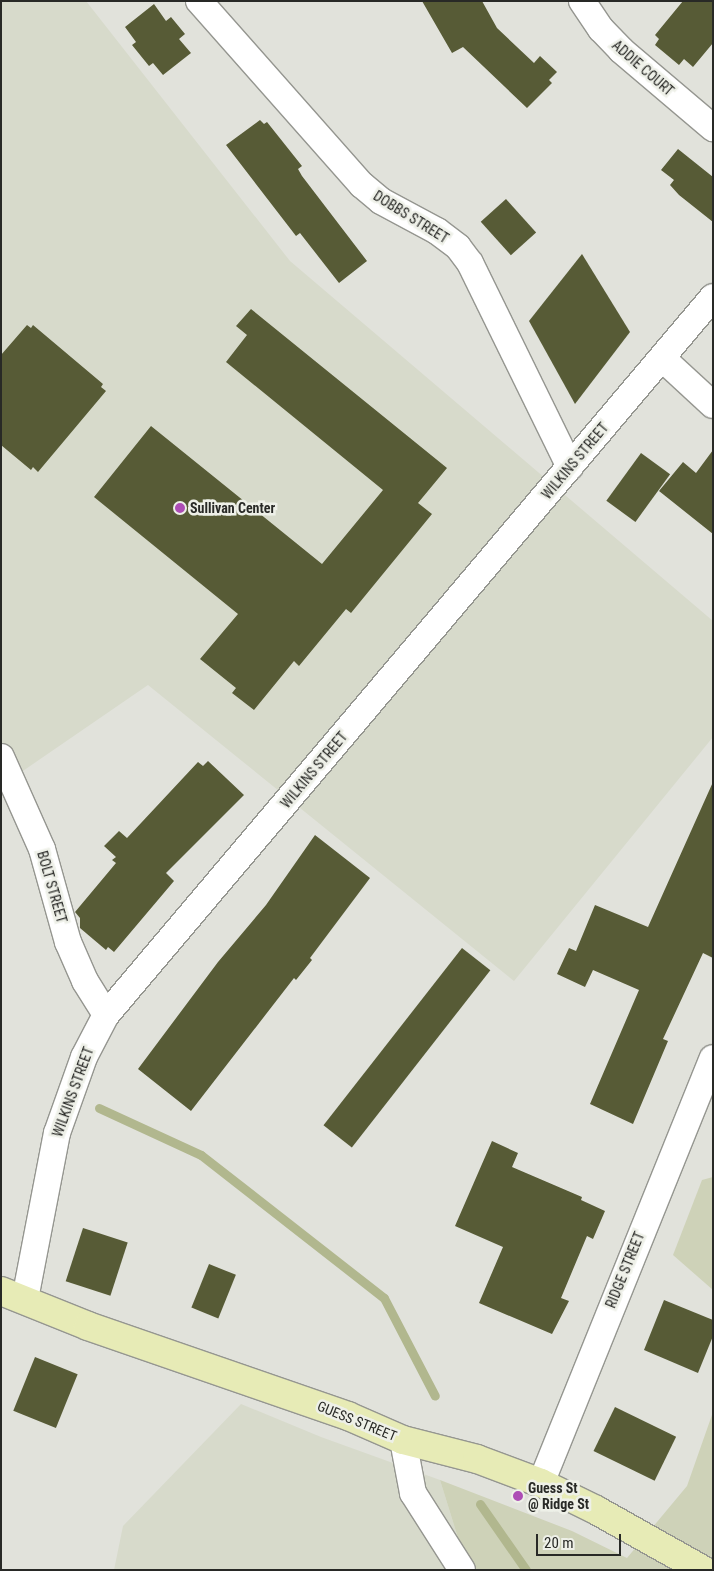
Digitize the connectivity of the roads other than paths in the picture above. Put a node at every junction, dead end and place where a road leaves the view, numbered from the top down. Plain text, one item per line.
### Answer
1 (199, 1) edge
2 (582, 1) edge
3 (713, 128) edge
4 (713, 297) edge
5 (662, 358) junction
6 (713, 405) edge
7 (570, 467) junction
8 (1, 757) edge
9 (106, 1015) junction
10 (713, 1058) edge
11 (13, 1295) edge
12 (403, 1440) junction
13 (541, 1484) junction
14 (462, 1570) edge
15 (703, 1570) edge

1 - 7 street, DOBBS STREET
2 - 3 street, ADDIE COURT
4 - 5 street, WILKINS STREET
5 - 6 street
5 - 7 street, WILKINS STREET
7 - 9 street, WILKINS STREET
8 - 9 street, BOLT STREET
9 - 11 street, WILKINS STREET
10 - 13 street, RIDGE STREET
11 - 12 street, GUESS STREET
12 - 13 street, GUESS STREET
12 - 14 street
13 - 15 street, GUESS STREET

